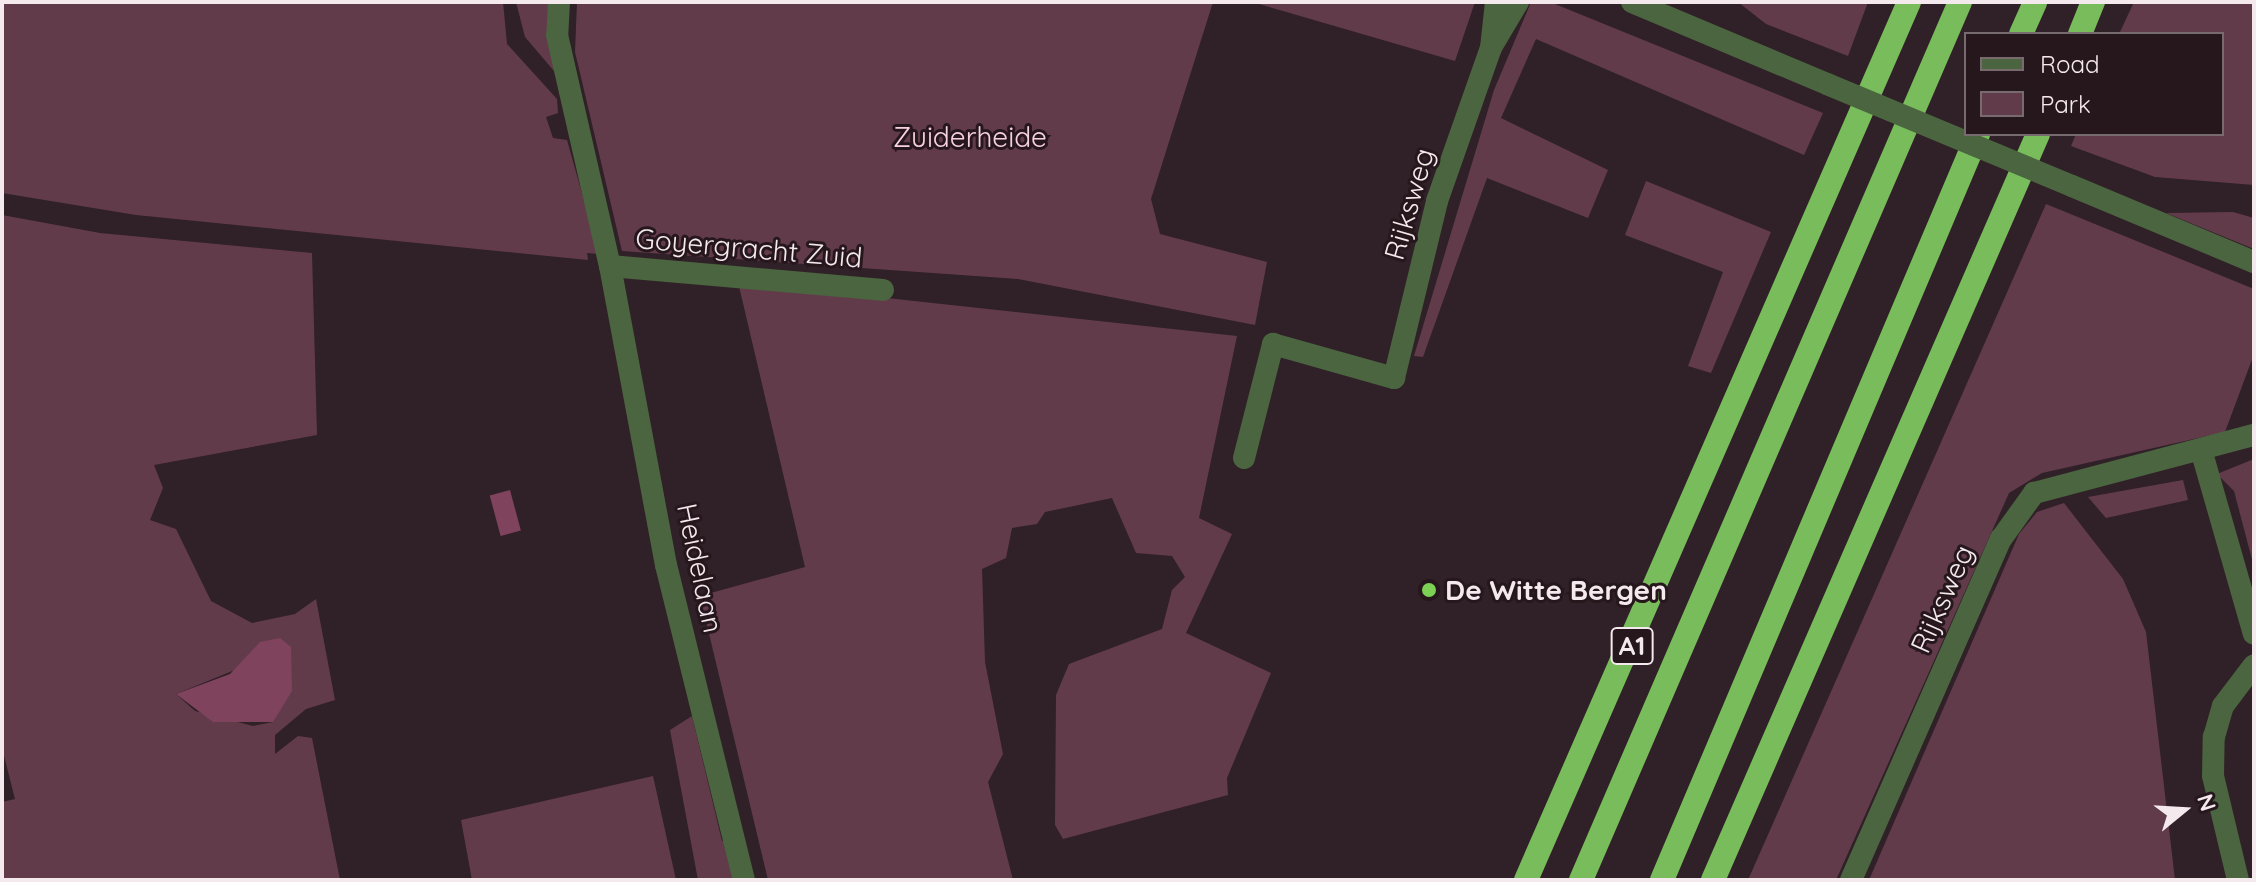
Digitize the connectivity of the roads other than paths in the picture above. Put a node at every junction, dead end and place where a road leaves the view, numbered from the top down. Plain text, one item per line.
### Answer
1 (559, 2) edge
2 (1496, 2) edge
3 (1518, 2) edge
4 (1632, 2) edge
5 (1909, 2) edge
6 (1960, 2) edge
7 (2035, 2) edge
8 (2093, 2) edge
9 (2022, 32) edge
10 (2081, 32) edge
11 (1491, 48) junction
12 (1977, 136) edge
13 (2037, 136) edge
14 (2254, 262) edge
15 (610, 266) junction
16 (883, 290) dead end
17 (2254, 435) edge
18 (2194, 455) junction
19 (1244, 458) dead end
20 (2254, 634) edge
21 (2254, 665) edge
22 (744, 880) edge
23 (1526, 880) edge
24 (1581, 880) edge
25 (1662, 880) edge
26 (1713, 880) edge
27 (1851, 880) edge
28 (2238, 880) edge

1 - 15 street, Heidelaan
2 - 11 street
3 - 11 street
4 - 14 street, bridge
5 - 23 highway, A1
6 - 24 highway, A1
7 - 9 highway
8 - 10 highway
11 - 19 street, Rijksweg
12 - 25 highway
13 - 26 highway
15 - 16 street, Goyergracht Zuid
15 - 22 street, Heidelaan
17 - 18 street, Rijksweg
18 - 20 street
18 - 27 street, Rijksweg
21 - 28 street

